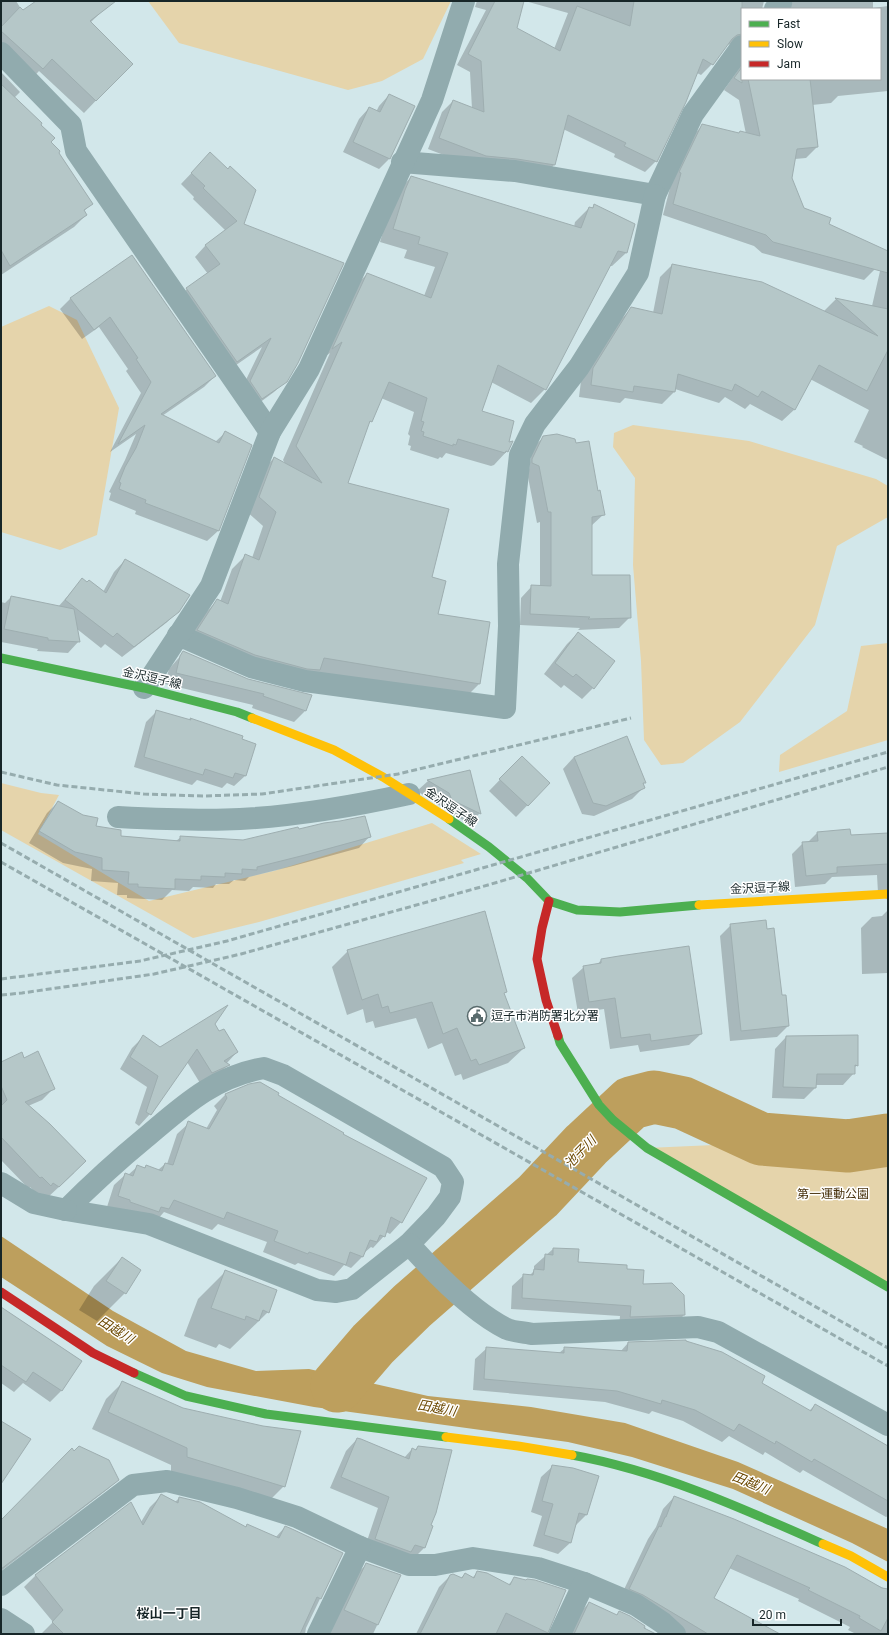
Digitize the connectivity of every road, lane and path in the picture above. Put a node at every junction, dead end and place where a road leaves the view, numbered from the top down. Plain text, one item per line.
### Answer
1 (464, 1) edge
2 (741, 47) edge
3 (1, 53) edge
4 (402, 162) junction
5 (655, 195) junction
6 (270, 432) junction
7 (178, 635) junction
8 (1, 658) edge
9 (144, 688) junction
10 (409, 794) junction
11 (118, 817) dead end
12 (888, 894) edge
13 (549, 901) junction
14 (1, 1184) edge
15 (66, 1210) junction
16 (409, 1244) junction
17 (888, 1287) edge
18 (1, 1292) edge
19 (888, 1425) edge
20 (360, 1547) junction
21 (888, 1577) edge
22 (584, 1582) junction
23 (1, 1585) edge
24 (1, 1618) edge
25 (24, 1634) edge
26 (318, 1634) edge
27 (560, 1634) edge
28 (675, 1634) edge

1 - 4 street
2 - 5 street
3 - 6 street
4 - 5 street
4 - 6 street
5 - 7 street
6 - 7 street
7 - 9 street
8 - 9 street, 金沢逗子線
9 - 10 street, 金沢逗子線
10 - 11 street
10 - 13 street, 金沢逗子線
12 - 13 street, 金沢逗子線
13 - 17 street
14 - 15 street
15 - 16 street
15 - 16 street
16 - 19 street
18 - 21 street
20 - 22 street
20 - 23 street
20 - 26 street
22 - 27 street
22 - 28 street
24 - 25 street

